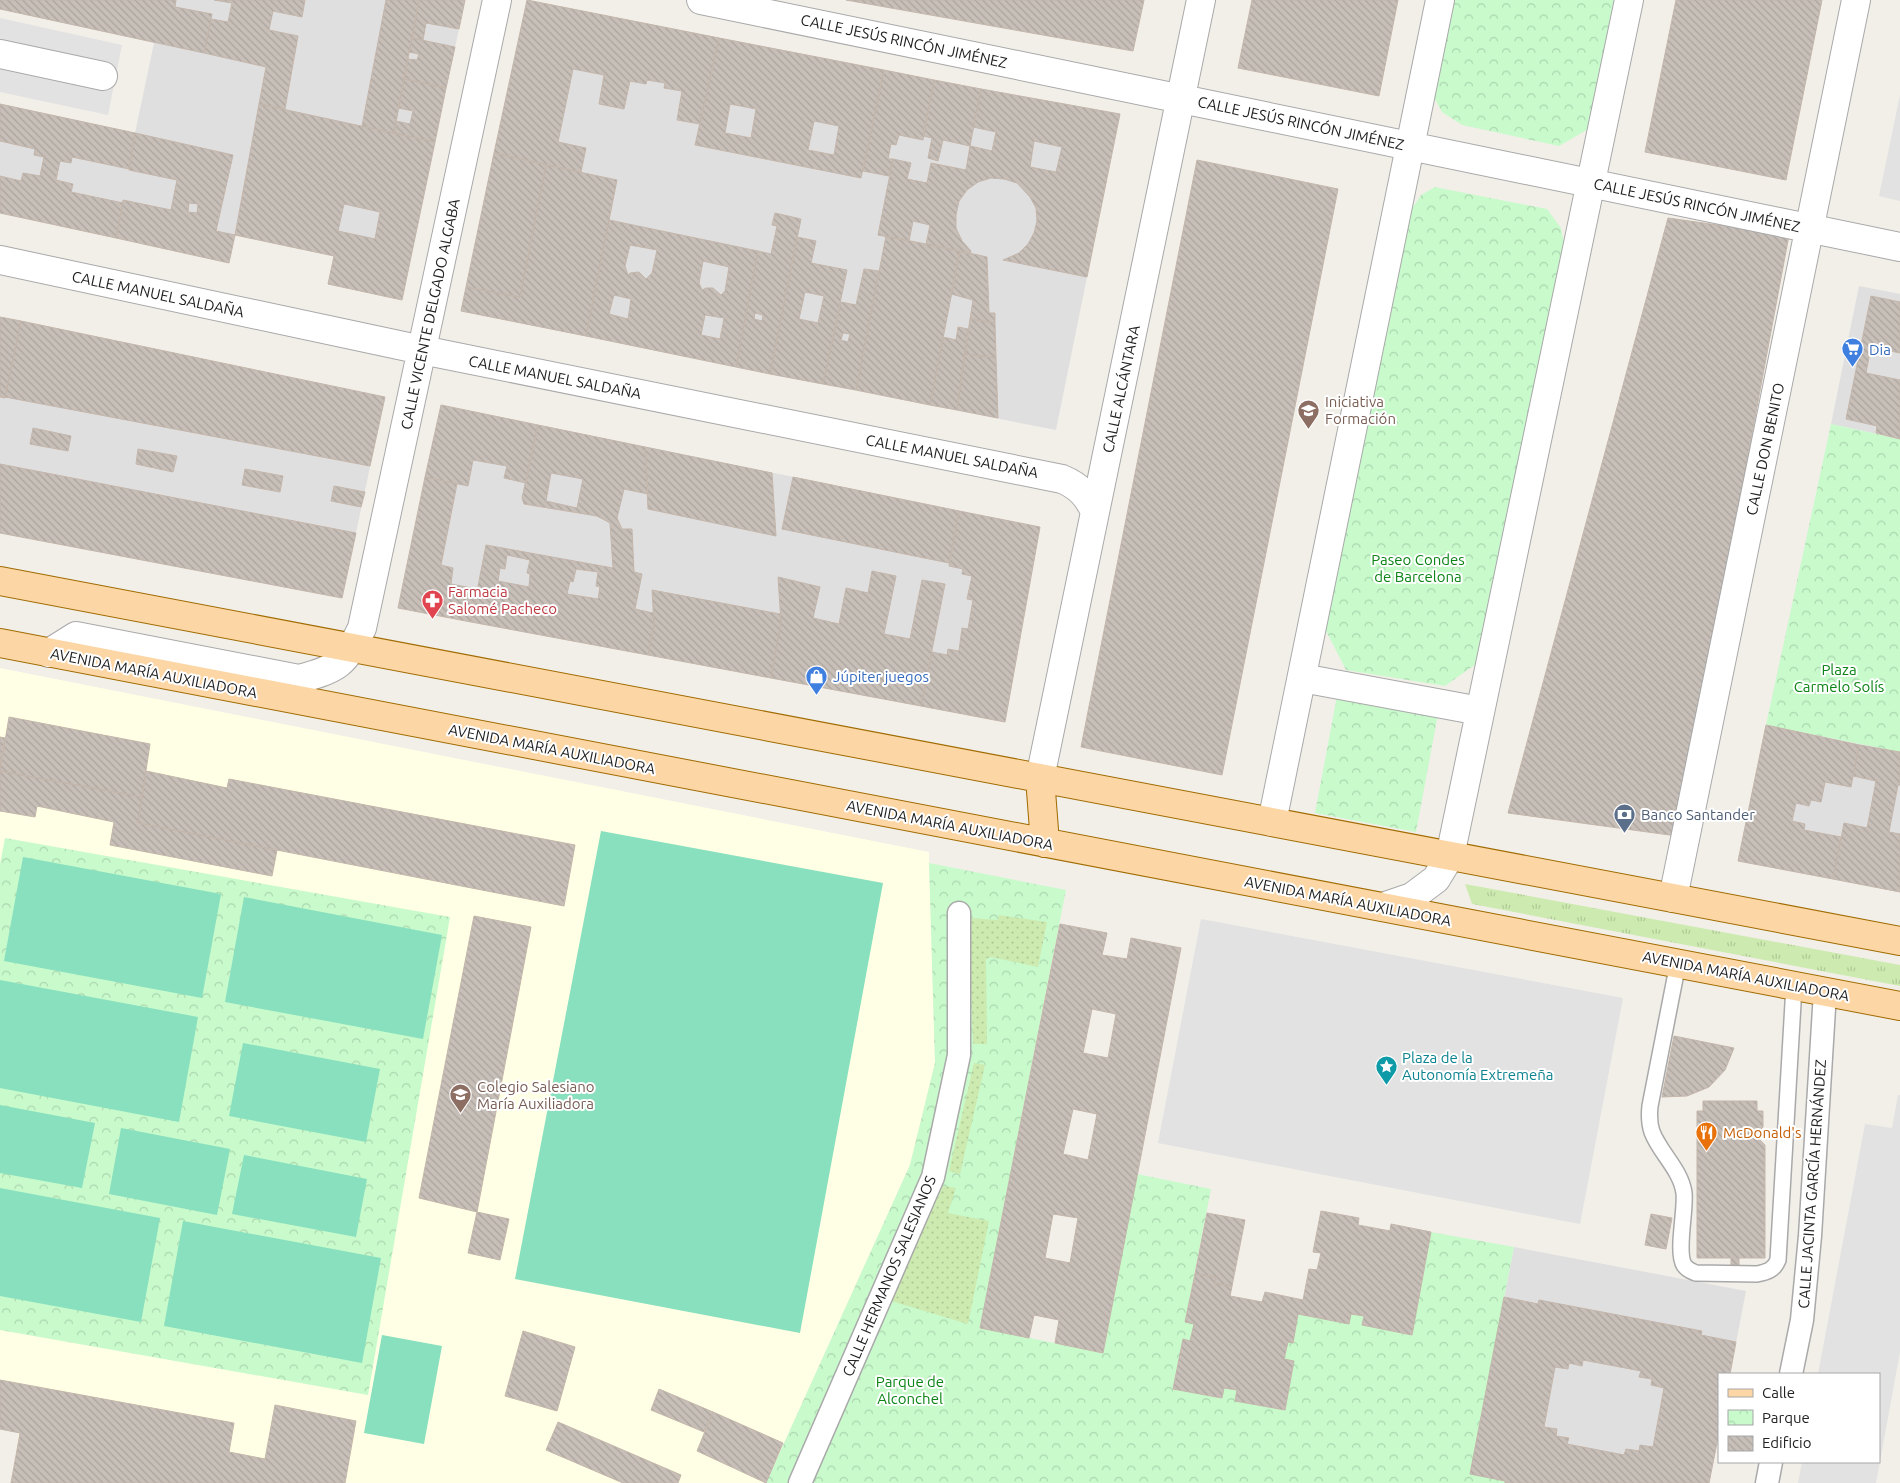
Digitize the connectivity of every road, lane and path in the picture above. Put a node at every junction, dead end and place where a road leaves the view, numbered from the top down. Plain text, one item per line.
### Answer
1 (498, 0) edge
2 (701, 0) edge
3 (1201, 0) edge
4 (1440, 0) edge
5 (1629, 0) edge
6 (1856, 0) edge
7 (798, 10) edge
8 (0, 54) edge
9 (102, 76) dead end
10 (1181, 98) junction
11 (1410, 146) junction
12 (1590, 183) junction
13 (1808, 228) junction
14 (1900, 247) edge
15 (0, 260) edge
16 (422, 350) junction
17 (1095, 512) junction
18 (0, 581) edge
19 (358, 637) junction
20 (0, 643) edge
21 (50, 653) junction
22 (1302, 678) junction
23 (1480, 711) junction
24 (1040, 778) junction
25 (1272, 822) junction
26 (1045, 843) junction
27 (1450, 856) junction
28 (1673, 898) junction
29 (1383, 907) junction
30 (959, 912) dead end
31 (1900, 941) edge
32 (1678, 963) junction
33 (1794, 986) junction
34 (1825, 992) junction
35 (1900, 1006) edge
36 (1791, 1373) edge
37 (1772, 1463) edge
38 (800, 1483) edge
39 (1767, 1483) edge

1 - 16 street, CALLE VICENTE DELGADO ALGABA
2 - 7 street, CALLE JESÚS RINCÓN JIMÉNEZ
3 - 10 street, CALLE ALCÁNTARA
4 - 11 street
5 - 12 street
6 - 13 street, CALLE DON BENITO
7 - 10 street, CALLE JESÚS RINCÓN JIMÉNEZ
8 - 9 street
10 - 11 street, CALLE JESÚS RINCÓN JIMÉNEZ
10 - 17 street, CALLE ALCÁNTARA
11 - 12 street, CALLE JESÚS RINCÓN JIMÉNEZ
11 - 22 street
12 - 13 street, CALLE JESÚS RINCÓN JIMÉNEZ
12 - 23 street
13 - 14 street, CALLE JESÚS RINCÓN JIMÉNEZ
13 - 28 street, CALLE DON BENITO
15 - 16 street, CALLE MANUEL SALDAÑA
16 - 17 street, CALLE MANUEL SALDAÑA
16 - 19 street, CALLE VICENTE DELGADO ALGABA
17 - 24 street, CALLE ALCÁNTARA
18 - 19 main road
19 - 21 street
19 - 24 main road
20 - 21 main road, AVENIDA MARÍA AUXILIADORA
21 - 26 main road, AVENIDA MARÍA AUXILIADORA
22 - 23 street
22 - 25 street
23 - 27 street
24 - 25 main road
24 - 26 main road
25 - 27 main road
26 - 29 main road, AVENIDA MARÍA AUXILIADORA
27 - 28 main road
27 - 29 street
28 - 31 main road
29 - 32 main road, AVENIDA MARÍA AUXILIADORA
30 - 38 street, CALLE HERMANOS SALESIANOS
32 - 33 main road, AVENIDA MARÍA AUXILIADORA
32 - 33 lane
33 - 34 main road, AVENIDA MARÍA AUXILIADORA
34 - 35 main road, AVENIDA MARÍA AUXILIADORA
34 - 36 street, CALLE JACINTA GARCÍA HERNÁNDEZ
37 - 39 street

